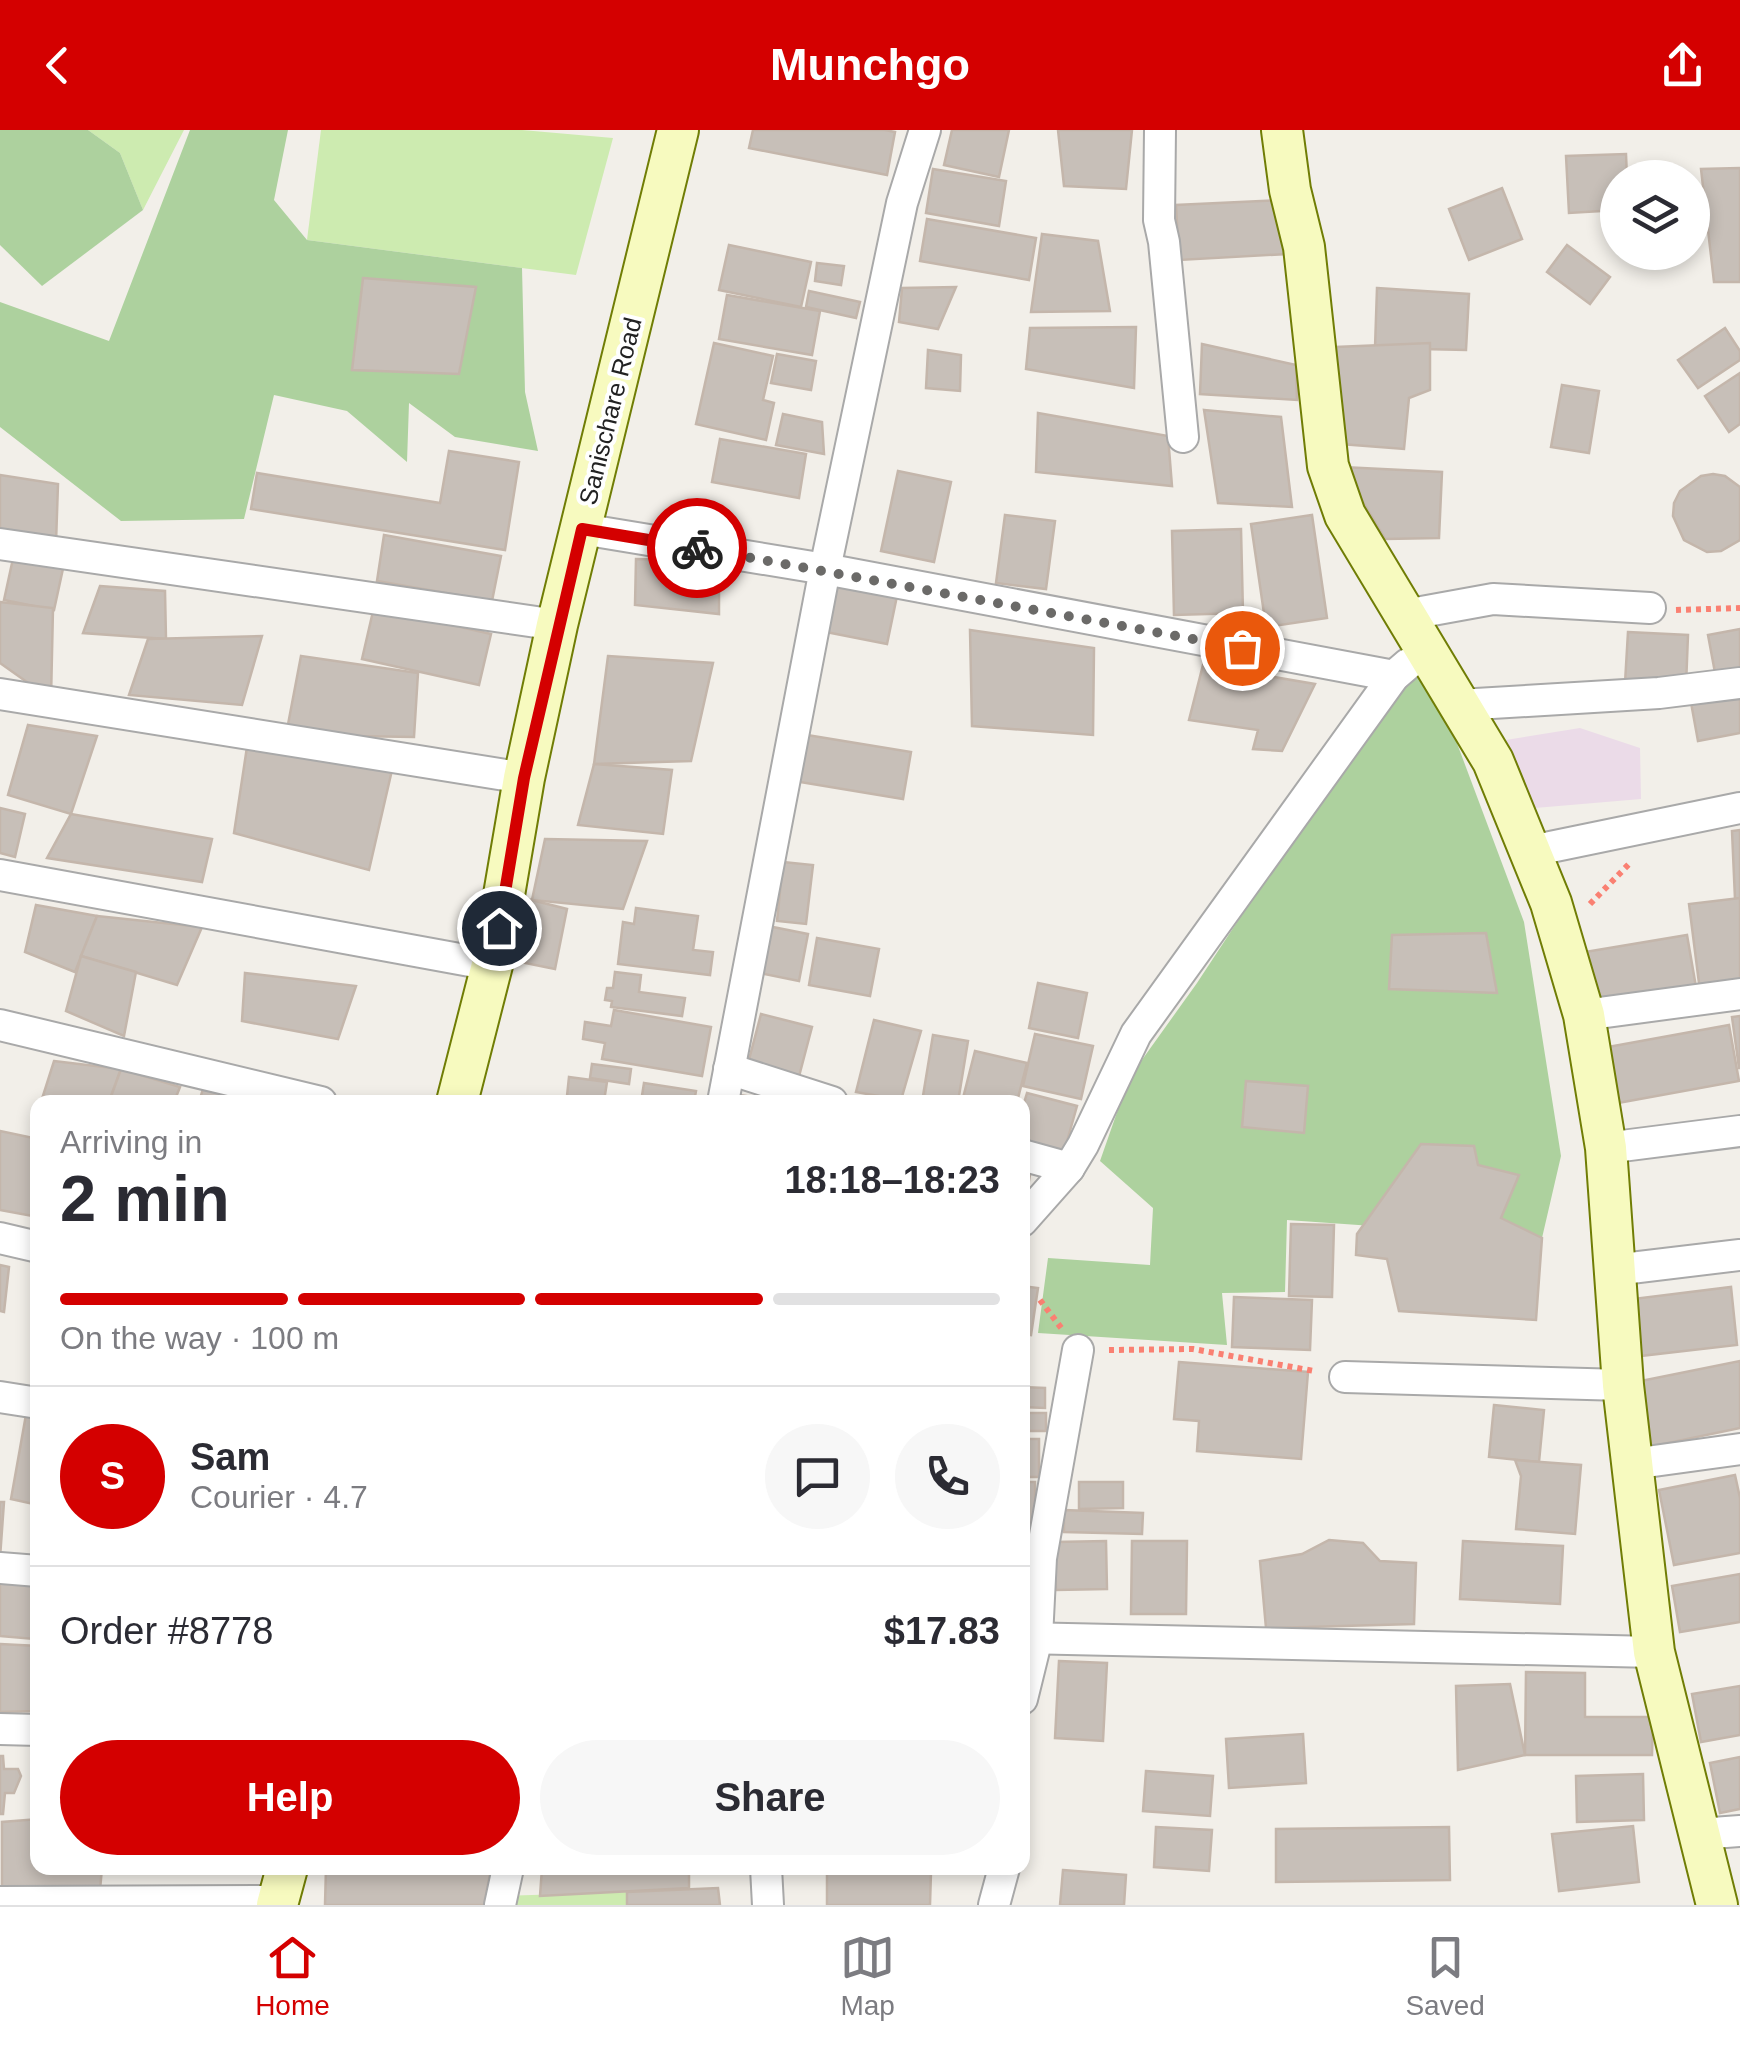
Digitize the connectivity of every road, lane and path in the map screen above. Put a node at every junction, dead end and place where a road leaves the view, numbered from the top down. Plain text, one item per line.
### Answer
1 (678, 130) edge
2 (925, 130) edge
3 (1160, 130) edge
4 (1282, 130) edge
5 (1183, 437) dead end
6 (582, 529) junction
7 (0, 544) edge
8 (825, 570) junction
9 (1650, 608) joint
10 (1740, 608) edge
11 (557, 624) junction
12 (1415, 632) junction
13 (1394, 676) junction
14 (1740, 683) edge
15 (0, 694) edge
16 (1459, 705) junction
17 (524, 778) junction
18 (1740, 808) edge
19 (1668, 824) junction
20 (1531, 852) junction
21 (0, 875) edge
22 (1561, 934) junction
23 (492, 965) junction
24 (1740, 994) edge
25 (1584, 1016) junction
26 (0, 1025) edge
27 (730, 1070) junction
28 (292, 1095) edge
29 (459, 1095) edge
30 (725, 1095) edge
31 (810, 1095) edge
32 (1740, 1131) edge
33 (1606, 1148) junction
34 (1030, 1157) edge
35 (1068, 1168) junction
36 (1030, 1212) edge
37 (0, 1238) edge
38 (30, 1245) edge
39 (1740, 1255) edge
40 (1614, 1270) junction
41 (1040, 1300) dead end
42 (1078, 1350) junction
43 (1345, 1377) joint
44 (1623, 1385) junction
45 (0, 1397) edge
46 (30, 1402) edge
47 (1740, 1449) edge
48 (1632, 1464) junction
49 (0, 1568) edge
50 (30, 1570) edge
51 (1030, 1638) edge
52 (1654, 1652) junction
53 (0, 1729) edge
54 (30, 1730) edge
55 (1740, 1831) edge
56 (1699, 1834) junction
57 (506, 1875) edge
58 (766, 1875) edge
59 (1002, 1875) edge
60 (280, 1891) edge
61 (0, 1902) edge
62 (500, 1905) edge
63 (768, 1905) edge
64 (994, 1905) edge
65 (1717, 1905) edge

1 - 6 street, Sanischare Road
2 - 8 street
3 - 5 street
4 - 12 street
6 - 8 street
6 - 11 street, Sanischare Road
7 - 11 street
8 - 13 street
8 - 27 street
9 - 10 path
9 - 12 street
11 - 17 street, Sanischare Road
12 - 13 street
12 - 16 street
13 - 35 street
14 - 16 street
15 - 17 street
16 - 20 street
17 - 23 street, Sanischare Road
18 - 19 street
19 - 20 street
19 - 22 path
20 - 22 street
21 - 23 street
22 - 25 street
23 - 29 street, Sanischare Road
24 - 25 street
25 - 33 street
26 - 28 street
27 - 30 street
27 - 31 street
32 - 33 street
33 - 40 street
34 - 35 street
35 - 36 street
37 - 38 street
39 - 40 street
40 - 44 street
41 - 42 path
42 - 43 path
42 - 51 street
43 - 44 street
44 - 48 street
45 - 46 street
47 - 48 street
48 - 52 street
49 - 50 street
51 - 52 street
52 - 56 street
53 - 54 street
55 - 56 street
56 - 65 street
57 - 62 street
58 - 63 street
59 - 64 street
60 - 61 street

